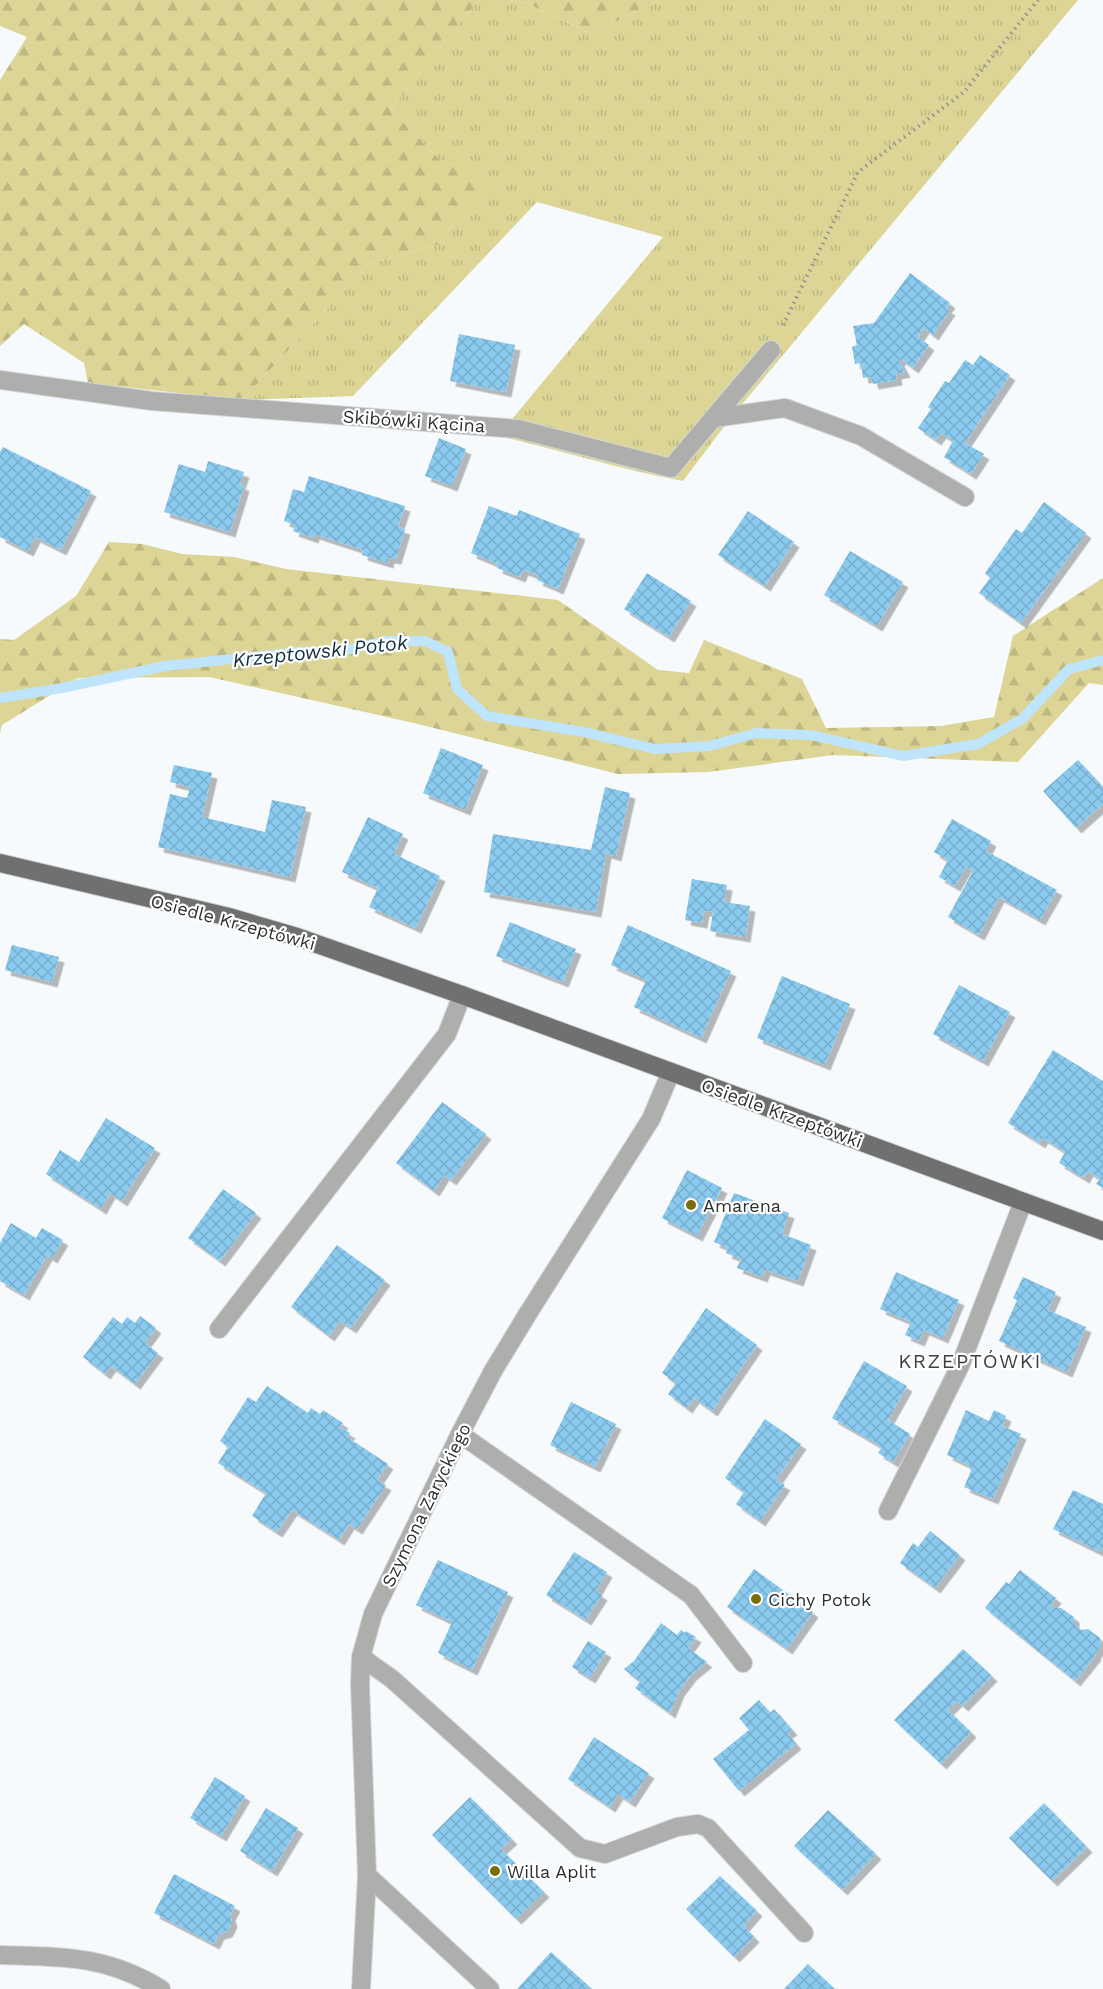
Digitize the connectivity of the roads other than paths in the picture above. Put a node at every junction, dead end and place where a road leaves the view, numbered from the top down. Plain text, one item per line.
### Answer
1 (771, 350) road end
2 (0, 380) edge
3 (714, 418) junction
4 (965, 497) dead end
5 (0, 863) edge
6 (462, 995) junction
7 (671, 1072) junction
8 (1023, 1202) junction
9 (1103, 1231) edge
10 (219, 1329) dead end
11 (459, 1434) junction
12 (888, 1511) dead end
13 (361, 1657) junction
14 (743, 1663) dead end
15 (368, 1875) junction
16 (804, 1933) dead end
17 (0, 1955) edge
18 (161, 1989) edge
19 (361, 1989) edge
20 (490, 1989) edge

1 - 3 street, Skibówki Kącina
2 - 3 street, Skibówki Kącina
3 - 4 street
5 - 6 main road, Osiedle Krzeptówki
6 - 7 main road, Osiedle Krzeptówki
6 - 10 street
7 - 8 main road, Osiedle Krzeptówki
7 - 11 street, Szymona Zaryckiego
8 - 9 main road, Osiedle Krzeptówki
8 - 12 street
11 - 13 street, Szymona Zaryckiego
11 - 14 street
13 - 15 street, Szymona Zaryckiego
13 - 16 street
15 - 19 street, Szymona Zaryckiego
15 - 20 street
17 - 18 street

